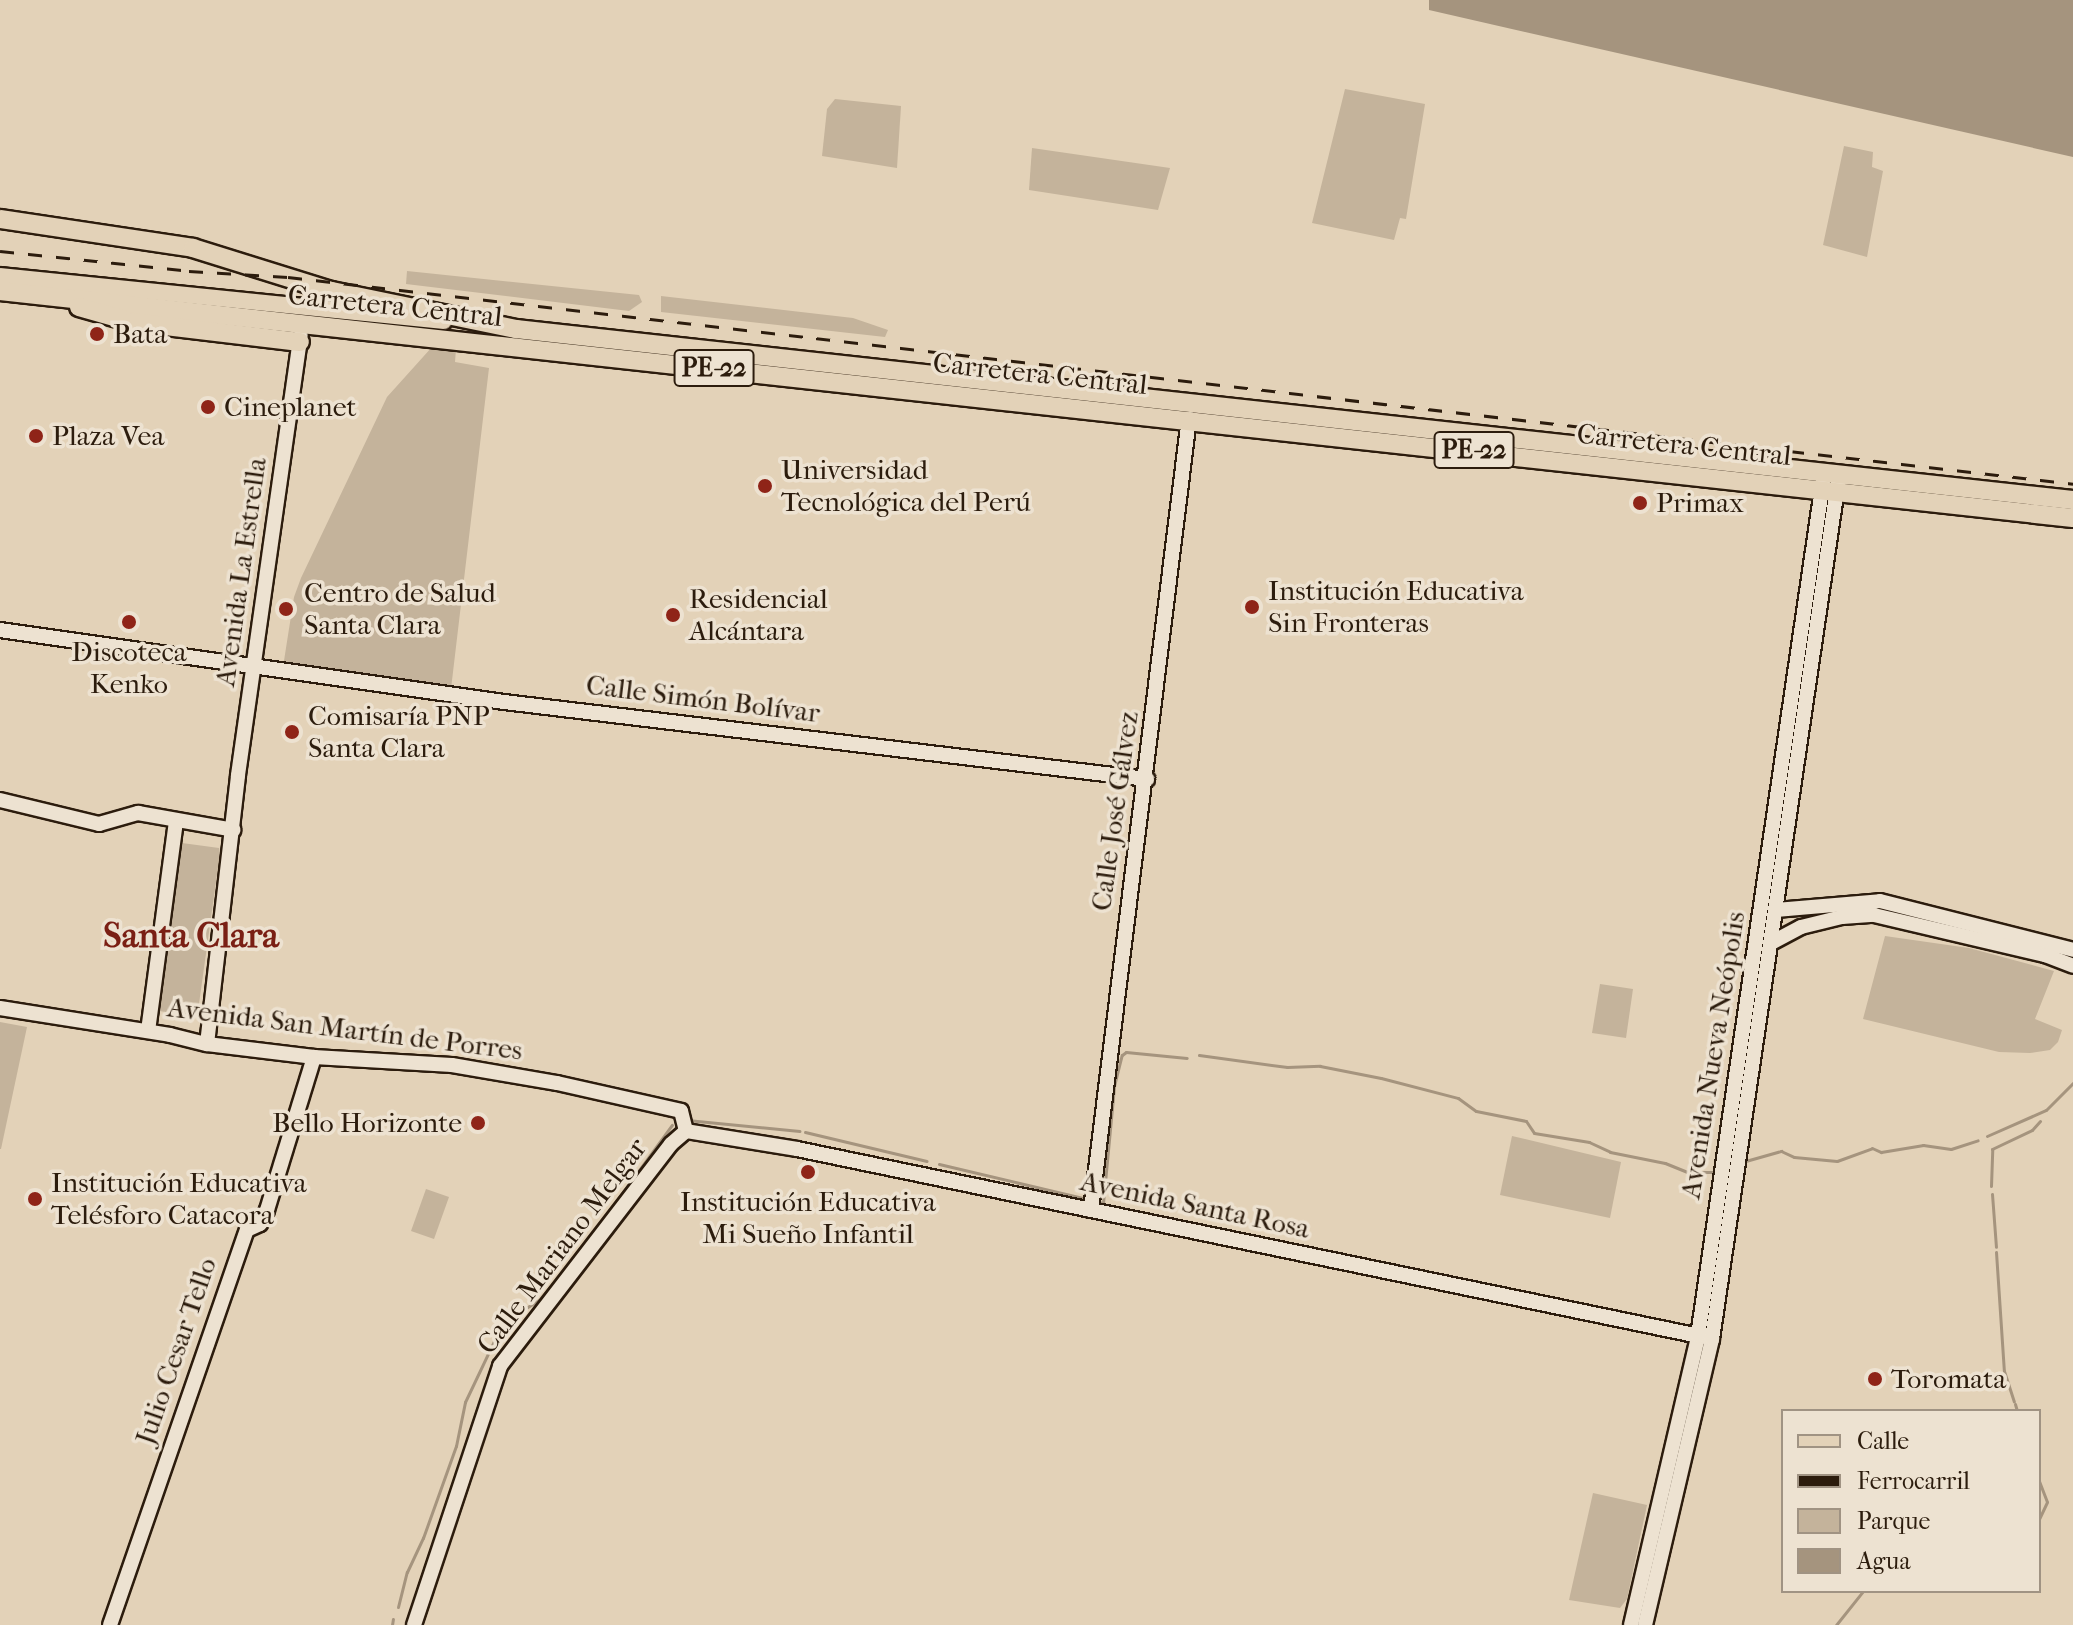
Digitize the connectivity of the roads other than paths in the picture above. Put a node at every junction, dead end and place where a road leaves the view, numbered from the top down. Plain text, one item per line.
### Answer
1 (0, 219) edge
2 (0, 276) edge
3 (288, 277) junction
4 (0, 291) edge
5 (301, 325) junction
6 (516, 329) junction
7 (927, 381) junction
8 (1189, 419) junction
9 (1831, 481) junction
10 (2073, 500) edge
11 (2073, 518) edge
12 (0, 630) edge
13 (253, 667) junction
14 (1147, 779) junction
15 (0, 800) edge
16 (176, 821) junction
17 (234, 830) junction
18 (1776, 910) junction
19 (1771, 943) junction
20 (2073, 950) edge
21 (2073, 966) edge
22 (0, 1008) edge
23 (148, 1031) junction
24 (207, 1044) junction
25 (314, 1057) junction
26 (686, 1131) junction
27 (1091, 1210) junction
28 (1705, 1337) junction
29 (110, 1625) edge
30 (414, 1625) edge
31 (1631, 1625) edge
32 (1645, 1625) edge

1 - 3 highway, PE-22
2 - 5 main road, Carretera Central
3 - 5 street
3 - 6 highway, PE-22
4 - 5 highway, Carretera Central / PE-22
5 - 6 main road, Carretera Central
5 - 7 highway, Carretera Central / PE-22
5 - 13 street, Avenida La Estrella
6 - 7 highway, Carretera Central / PE-22
7 - 8 highway, Carretera Central / PE-22
7 - 9 highway, Carretera Central / PE-22
8 - 9 highway, Carretera Central / PE-22
8 - 14 street, Calle José Gálvez
9 - 10 highway, Carretera Central / PE-22
9 - 11 highway, Carretera Central / PE-22
9 - 18 street, Avenida Nueva Neópolis
9 - 28 street, Avenida Nueva Neópolis
12 - 13 street, Calle Simón Bolívar
13 - 14 street, Calle Simón Bolívar
13 - 17 street, Avenida La Estrella
14 - 27 street, Calle José Gálvez
15 - 16 street
16 - 17 street
16 - 23 street
17 - 24 street, Avenida La Estrella
18 - 19 street, Avenida Nueva Neópolis
18 - 20 street
19 - 21 street
19 - 28 street, Avenida Nueva Neópolis
22 - 23 street, Avenida San Martín de Porres
23 - 24 street, Avenida San Martín de Porres
24 - 25 street, Avenida San Martín de Porres
25 - 26 street, Avenida San Martín de Porres
25 - 29 street, Julio Cesar Tello
26 - 27 street, Avenida Santa Rosa
26 - 30 street, Calle Mariano Melgar
27 - 28 street, Avenida Santa Rosa
28 - 31 street, Avenida Nueva Neópolis
28 - 32 street, Avenida Nueva Neópolis

